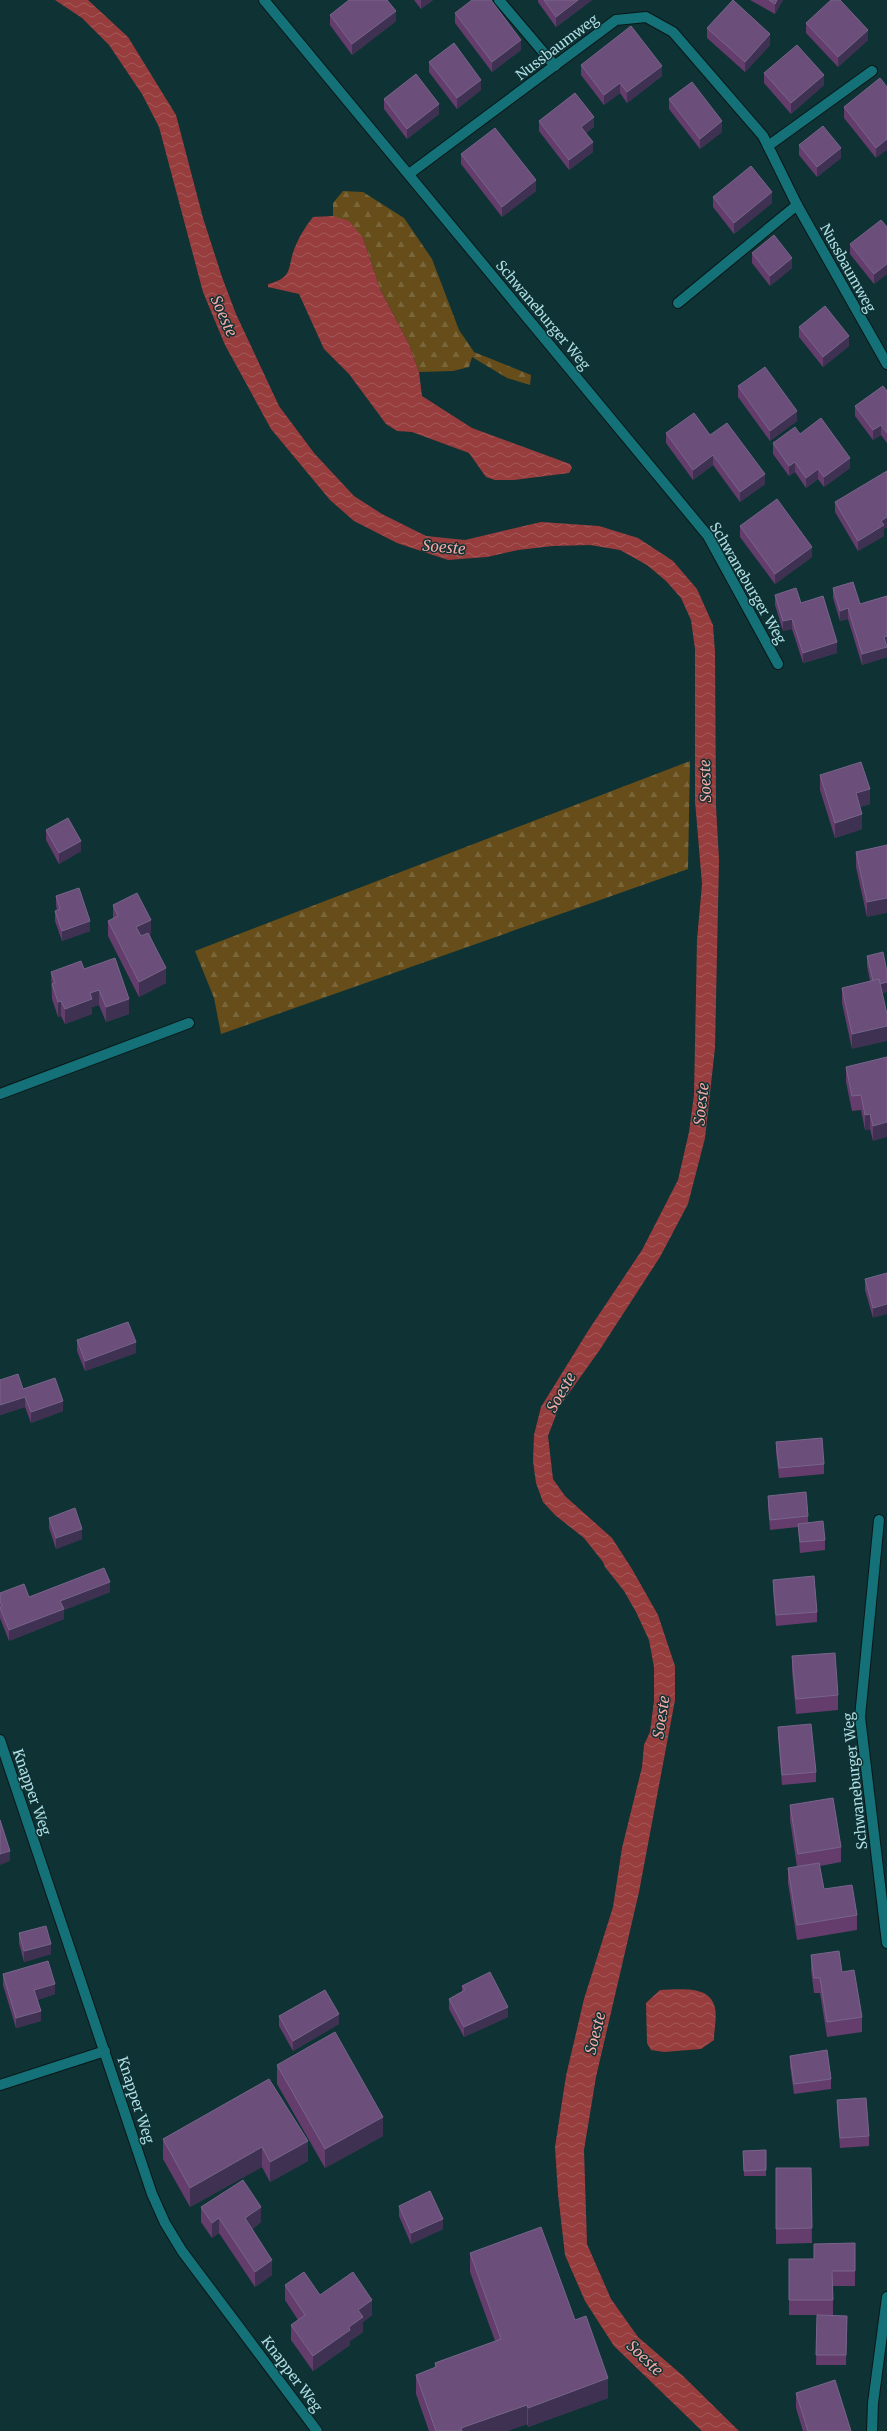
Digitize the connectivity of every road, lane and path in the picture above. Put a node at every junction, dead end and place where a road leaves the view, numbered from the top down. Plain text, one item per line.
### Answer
1 (264, 0) edge
2 (499, 0) edge
3 (555, 66) junction
4 (872, 71) dead end
5 (768, 146) junction
6 (409, 174) junction
7 (797, 205) junction
8 (678, 303) dead end
9 (887, 364) edge
10 (778, 664) dead end
11 (189, 1023) dead end
12 (0, 1094) edge
13 (880, 1520) dead end
14 (0, 1740) edge
15 (887, 1943) edge
16 (104, 2051) junction
17 (0, 2085) edge
18 (887, 2303) edge
19 (316, 2431) edge
20 (872, 2431) edge

1 - 6 street, Schwaneburger Weg
2 - 3 street
3 - 5 street, Nussbaumweg
3 - 6 street, Nussbaumweg
4 - 5 street
5 - 7 street, Nussbaumweg
6 - 10 street, Schwaneburger Weg
7 - 8 street
7 - 9 street, Nussbaumweg
11 - 12 street
13 - 15 street, Schwaneburger Weg
14 - 16 street, Knapper Weg
16 - 17 street
16 - 19 street, Knapper Weg
18 - 20 street

